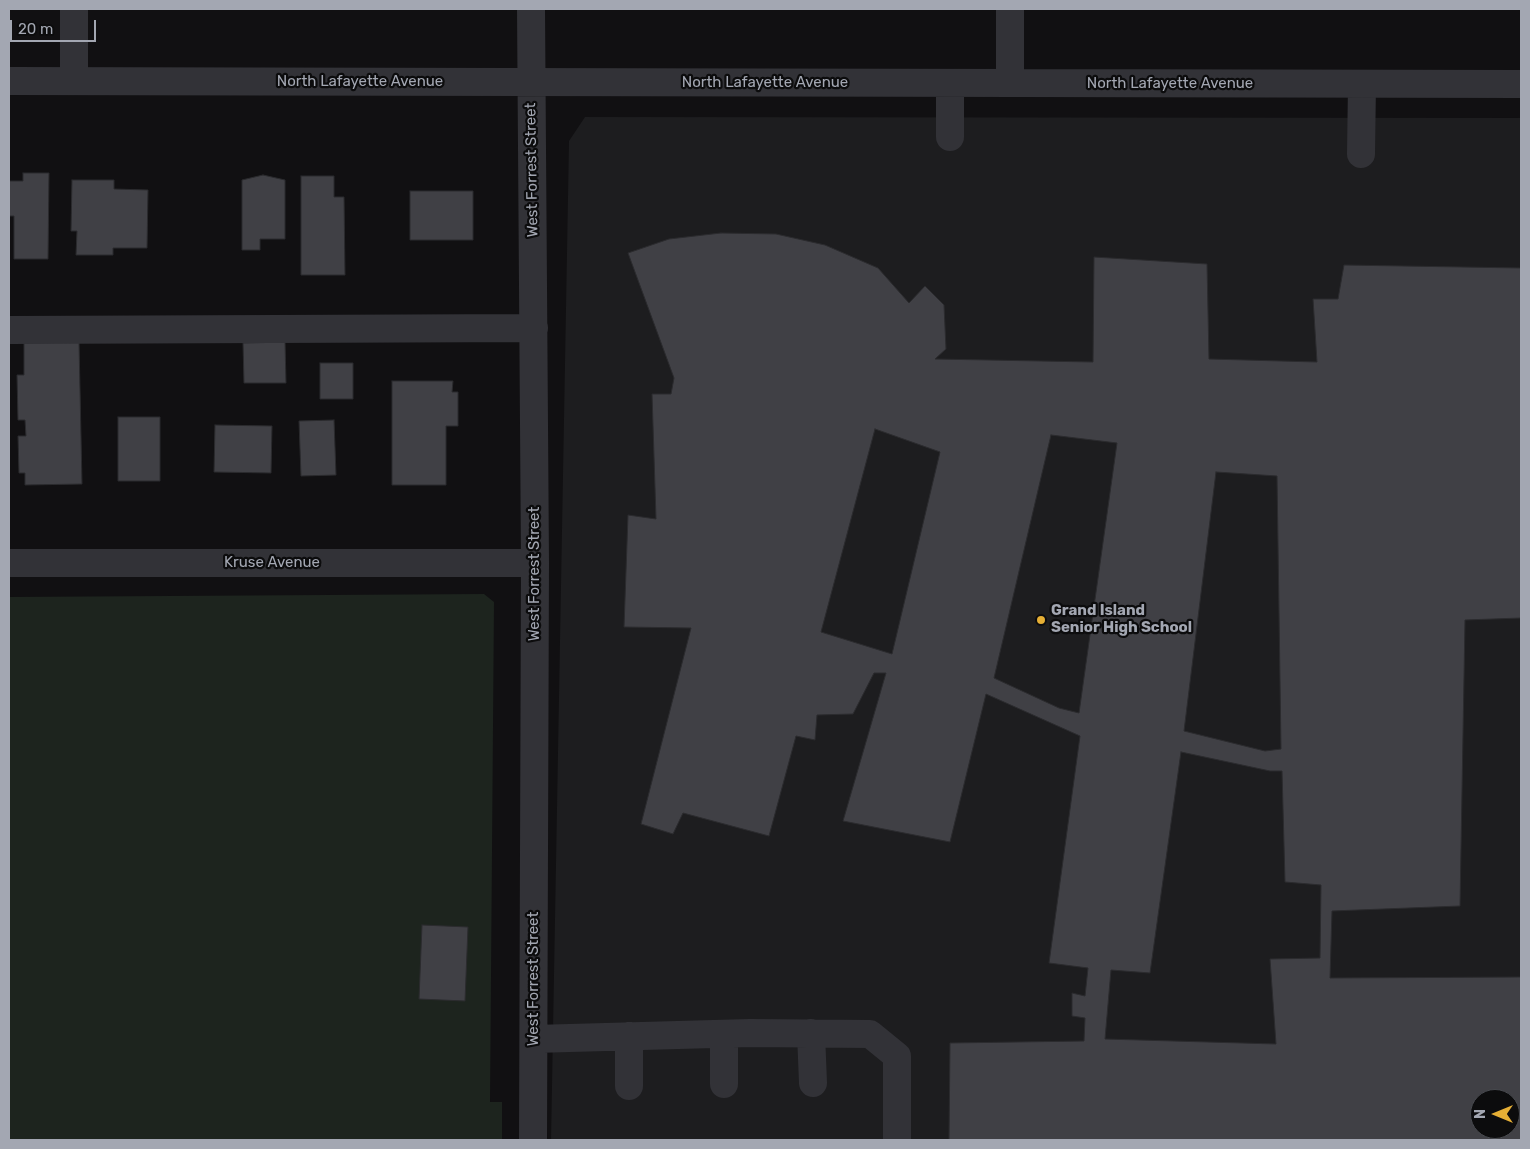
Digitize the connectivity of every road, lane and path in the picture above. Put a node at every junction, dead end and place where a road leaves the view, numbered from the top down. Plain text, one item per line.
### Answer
1 (74, 9) edge
2 (531, 9) edge
3 (1010, 9) edge
4 (9, 81) edge
5 (74, 81) junction
6 (531, 82) junction
7 (950, 83) junction
8 (1010, 83) junction
9 (1362, 84) junction
10 (1521, 84) edge
11 (950, 137) dead end
12 (1361, 154) dead end
13 (534, 328) junction
14 (9, 330) edge
15 (535, 562) junction
16 (9, 563) edge
17 (811, 1033) junction
18 (724, 1034) junction
19 (629, 1036) junction
20 (534, 1039) junction
21 (813, 1083) dead end
22 (724, 1084) dead end
23 (629, 1086) dead end
24 (533, 1140) edge
25 (897, 1140) edge

1 - 5 street
2 - 6 street, West Forrest Street
3 - 8 street
4 - 5 street, North Lafayette Avenue
5 - 6 street, North Lafayette Avenue
6 - 7 street, North Lafayette Avenue
6 - 13 street, West Forrest Street
7 - 8 street, North Lafayette Avenue
7 - 11 street
8 - 9 street, North Lafayette Avenue
9 - 10 street, North Lafayette Avenue
9 - 12 street
13 - 14 street
13 - 15 street, West Forrest Street
15 - 16 street, Kruse Avenue
15 - 20 street, West Forrest Street
17 - 18 street
17 - 21 street
17 - 25 street
18 - 19 street
18 - 22 street
19 - 20 street
19 - 23 street
20 - 24 street, West Forrest Street

